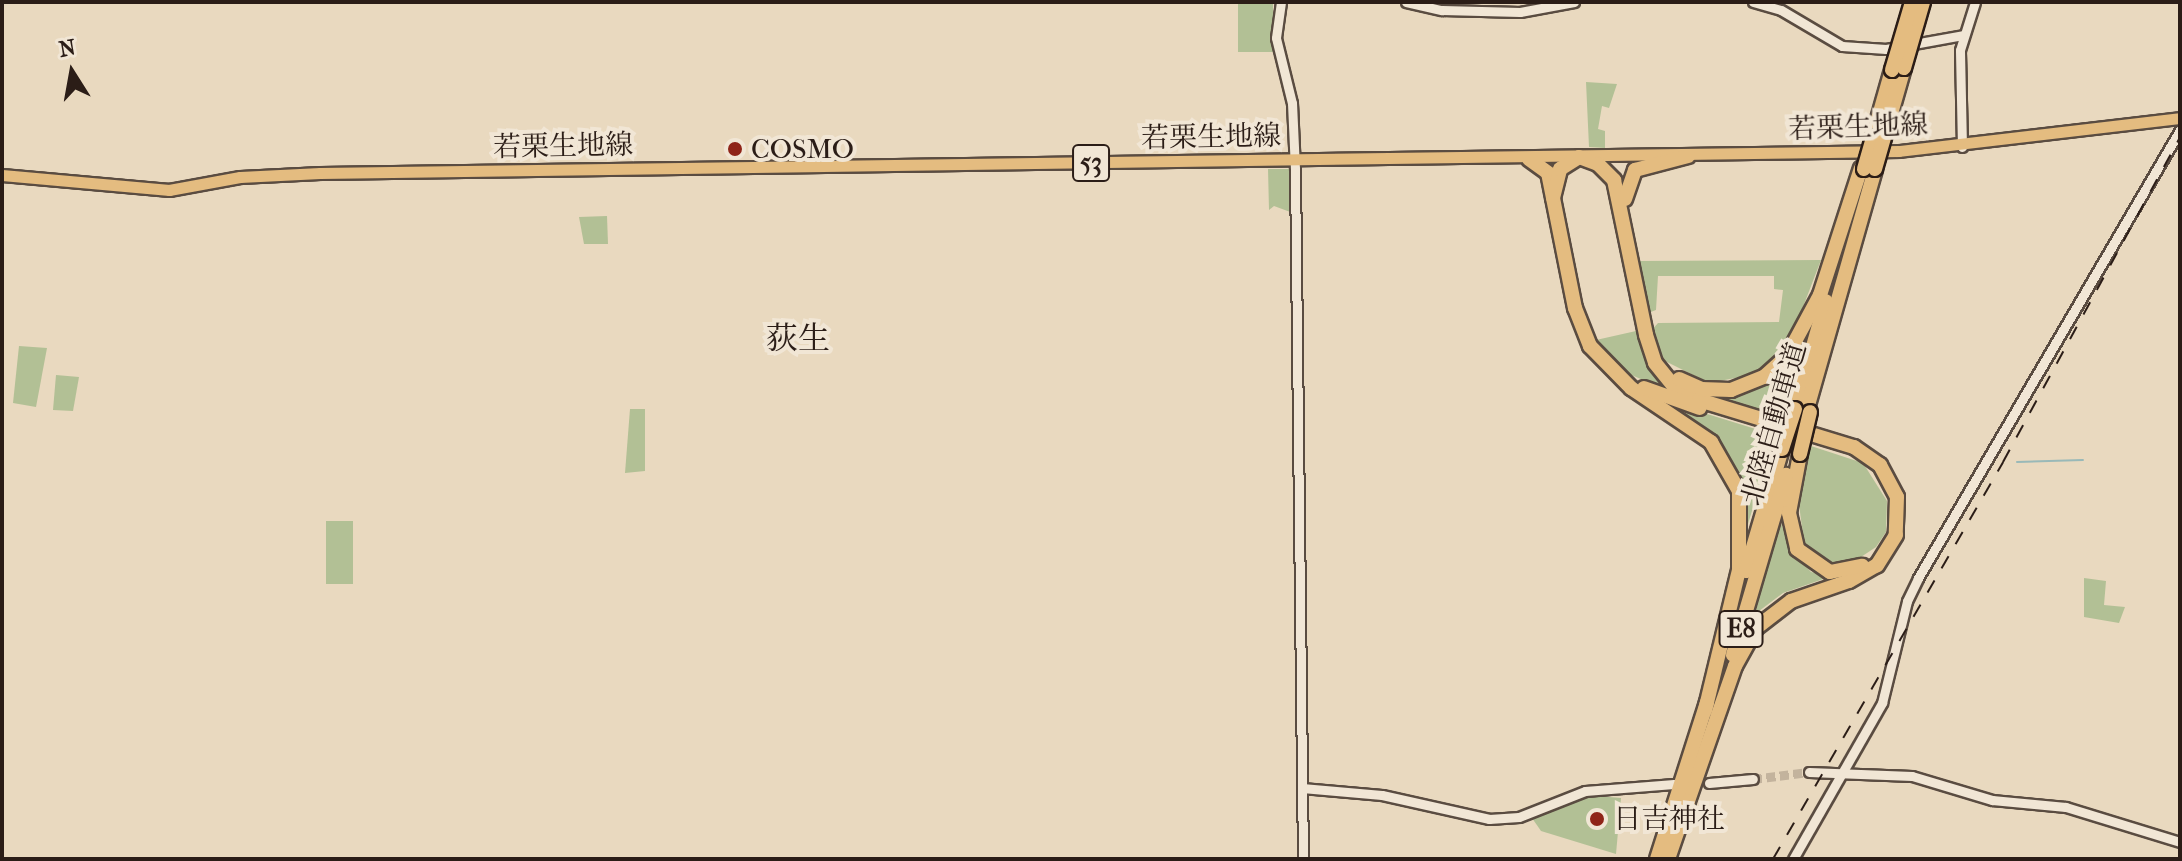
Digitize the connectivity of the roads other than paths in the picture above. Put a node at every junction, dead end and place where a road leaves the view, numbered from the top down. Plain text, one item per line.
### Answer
1 (1281, 2) edge
2 (1406, 2) edge
3 (1574, 2) edge
4 (1753, 2) edge
5 (1912, 2) edge
6 (1923, 2) edge
7 (1975, 2) edge
8 (1963, 35) junction
9 (1898, 69) junction
10 (2180, 118) edge
11 (2180, 130) edge
12 (1876, 137) junction
13 (1962, 147) junction
14 (1688, 156) junction
15 (1579, 157) junction
16 (1529, 159) junction
17 (1295, 160) junction
18 (1867, 168) junction
19 (2, 175) edge
20 (1553, 198) junction
21 (1624, 213) junction
22 (1646, 335) junction
23 (1603, 363) junction
24 (1803, 411) junction
25 (1792, 451) junction
26 (1705, 711) junction
27 (1809, 772) tunnel mouth
28 (1844, 772) junction
29 (1753, 779) tunnel mouth
30 (1709, 783) dead end
31 (1674, 784) dead end
32 (1302, 788) junction
33 (1686, 807) junction
34 (2180, 842) edge
35 (1303, 859) edge
36 (1657, 859) edge
37 (1668, 859) edge
38 (1793, 859) edge

1 - 17 street
2 - 3 street
4 - 8 street
5 - 9 highway, 北陸自動車道 / E8, bridge
6 - 9 highway, 北陸自動車道 / E8, bridge
7 - 8 street
8 - 13 street
9 - 12 highway, 北陸自動車道 / E8
9 - 12 highway, 北陸自動車道 / E8
10 - 13 main road, 若栗生地線 / 53
11 - 28 street
12 - 18 highway, 北陸自動車道 / E8, bridge
13 - 14 main road, 若栗生地線 / 53
14 - 15 main road, 若栗生地線 / 53
14 - 21 highway
15 - 16 main road, 若栗生地線 / 53
15 - 20 highway
15 - 21 highway
16 - 17 main road, 若栗生地線 / 53
16 - 20 highway
17 - 19 main road, 若栗生地線 / 53
17 - 32 street
18 - 22 highway
18 - 24 highway, 北陸自動車道 / E8
18 - 24 highway, 北陸自動車道 / E8
20 - 23 highway
21 - 22 highway
22 - 33 highway
23 - 25 highway
23 - 26 highway
24 - 25 highway, 北陸自動車道 / E8, bridge
25 - 26 highway, 北陸自動車道 / E8
25 - 33 highway, 北陸自動車道 / E8
26 - 36 highway, 北陸自動車道 / E8
27 - 28 street
28 - 34 street
28 - 38 street
29 - 30 street
31 - 32 street
32 - 35 street
33 - 37 highway, 北陸自動車道 / E8

